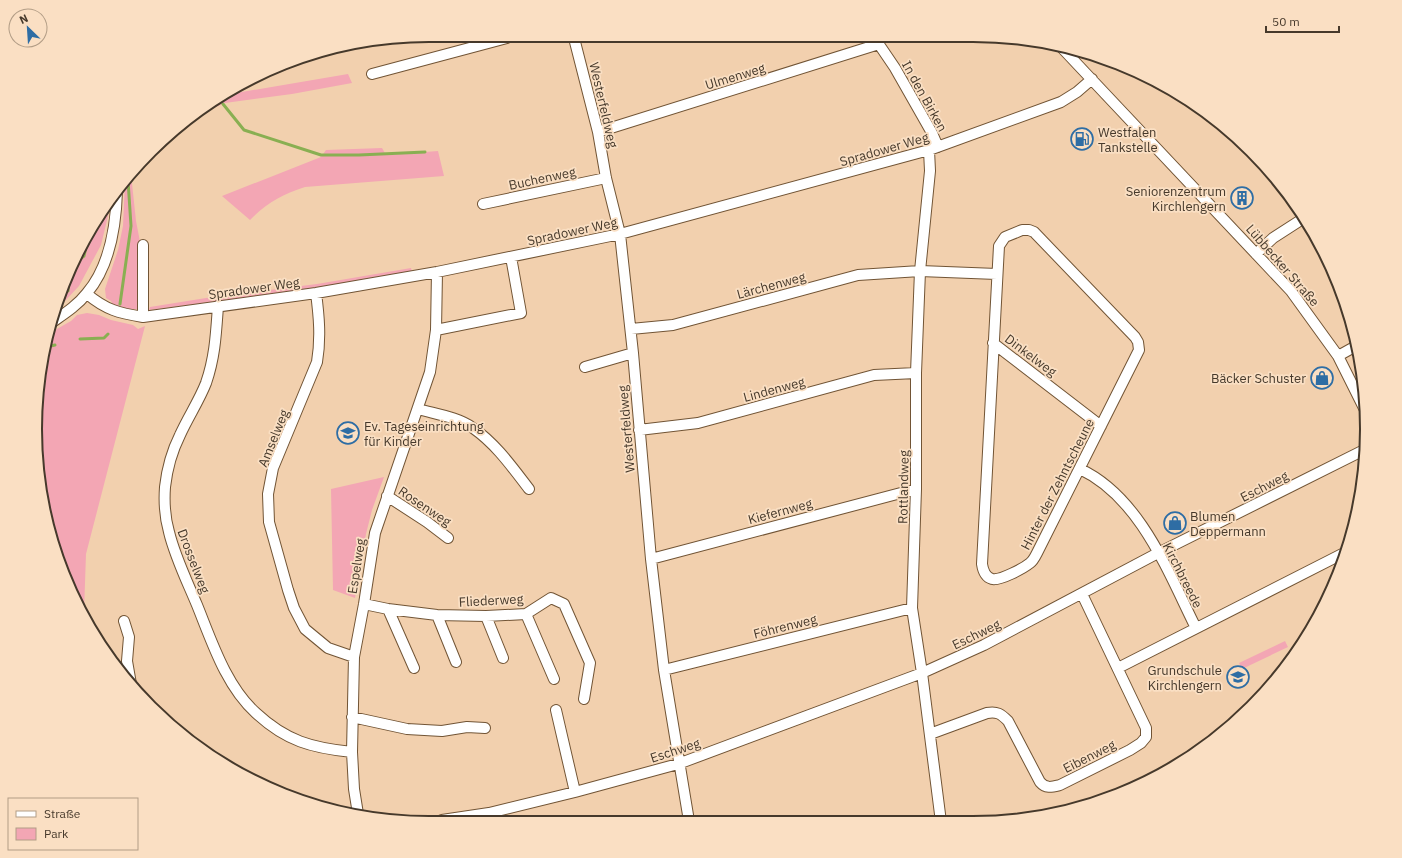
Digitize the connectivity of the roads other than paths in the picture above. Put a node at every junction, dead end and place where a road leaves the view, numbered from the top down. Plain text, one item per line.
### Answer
1 (492, 42) edge
2 (575, 42) edge
3 (874, 42) edge
4 (878, 42) edge
5 (1067, 54) edge
6 (372, 74) dead end
7 (1092, 80) junction
8 (598, 132) junction
9 (933, 149) junction
10 (606, 178) junction
11 (116, 201) edge
12 (483, 204) dead end
13 (1299, 221) edge
14 (620, 234) junction
15 (143, 244) dead end
16 (1256, 254) junction
17 (511, 257) junction
18 (920, 271) junction
19 (437, 272) junction
20 (997, 274) junction
21 (316, 293) junction
22 (87, 294) junction
23 (218, 306) junction
24 (143, 317) junction
25 (59, 318) edge
26 (631, 329) junction
27 (436, 330) junction
28 (994, 343) junction
29 (1352, 348) edge
30 (633, 353) junction
31 (1338, 356) junction
32 (585, 367) dead end
33 (916, 373) junction
34 (1358, 397) edge
35 (418, 409) junction
36 (1101, 426) junction
37 (639, 430) junction
38 (1359, 452) edge
39 (1080, 469) junction
40 (529, 489) dead end
41 (916, 489) junction
42 (387, 496) junction
43 (448, 538) dead end
44 (1158, 553) junction
45 (1338, 556) edge
46 (651, 559) junction
47 (1082, 594) junction
48 (364, 604) junction
49 (912, 608) junction
50 (388, 609) junction
51 (526, 614) junction
52 (437, 615) junction
53 (486, 616) junction
54 (124, 621) dead end
55 (1196, 628) junction
56 (354, 657) junction
57 (503, 658) dead end
58 (456, 662) dead end
59 (414, 668) dead end
60 (1118, 668) junction
61 (664, 670) junction
62 (129, 673) edge
63 (922, 673) junction
64 (554, 679) dead end
65 (584, 699) dead end
66 (556, 710) dead end
67 (352, 716) junction
68 (485, 728) dead end
69 (930, 734) junction
70 (352, 752) junction
71 (678, 764) junction
72 (576, 792) junction
73 (357, 810) edge
74 (469, 816) edge
75 (687, 816) edge
76 (941, 816) edge

1 - 6 street
2 - 8 street, Westerfeldweg
3 - 8 street, Ulmenweg
4 - 9 street, In den Birken
5 - 7 street, Lübbecker Straße
7 - 9 street, Spradower Weg
7 - 16 street, Lübbecker Straße
8 - 10 street, Westerfeldweg
9 - 14 street, Spradower Weg
9 - 18 street, Rottlandweg
10 - 12 street, Buchenweg
10 - 14 street, Westerfeldweg
11 - 22 street
13 - 16 street
14 - 17 street, Spradower Weg
14 - 26 street, Westerfeldweg
15 - 24 street
16 - 31 street, Lübbecker Straße
17 - 19 street, Spradower Weg
17 - 27 street
18 - 20 street, Lärchenweg
18 - 26 street, Lärchenweg
18 - 33 street, Rottlandweg
19 - 21 street, Spradower Weg
19 - 27 street, Espelweg
20 - 28 street, Hinter der Zehntscheune
20 - 36 street, Hinter der Zehntscheune
21 - 23 street, Spradower Weg
21 - 56 street, Amselweg
22 - 24 street, Spradower Weg
22 - 25 street
23 - 24 street, Spradower Weg
23 - 70 street, Drosselweg
26 - 30 street, Westerfeldweg
27 - 35 street, Espelweg
28 - 36 street, Dinkelweg
28 - 39 street, Hinter der Zehntscheune
29 - 31 street
30 - 32 street
30 - 37 street, Westerfeldweg
31 - 34 street, Lübbecker Straße
33 - 37 street, Lindenweg
33 - 41 street, Rottlandweg
35 - 40 street
35 - 42 street, Espelweg
36 - 39 street, Hinter der Zehntscheune
37 - 46 street, Westerfeldweg
38 - 44 street, Eschweg
39 - 44 street, Kirchbreede
41 - 46 street, Kiefernweg
41 - 49 street, Rottlandweg
42 - 43 street, Rosenweg
42 - 48 street, Espelweg
44 - 47 street, Eschweg
44 - 55 street, Kirchbreede
45 - 55 street, Kirchbreede
46 - 61 street, Westerfeldweg
47 - 60 street, Eibenweg
47 - 63 street, Eschweg
48 - 50 street, Fliederweg
48 - 56 street, Espelweg
49 - 61 street, Föhrenweg
49 - 63 street, Rottlandweg
50 - 52 street, Fliederweg
50 - 59 street
51 - 53 street, Fliederweg
51 - 64 street
51 - 65 street, Fliederweg
52 - 53 street, Fliederweg
52 - 58 street
53 - 57 street
54 - 62 street
55 - 60 street, Kirchbreede
56 - 67 street, Espelweg
60 - 69 street, Eibenweg
61 - 71 street, Westerfeldweg
63 - 69 street, Rottlandweg
63 - 71 street, Eschweg
66 - 72 street
67 - 68 street
67 - 70 street, Espelweg
69 - 76 street, Rottlandweg
70 - 73 street, Espelweg
71 - 72 street, Eschweg
71 - 75 street, Westerfeldweg
72 - 74 street, Eschweg

